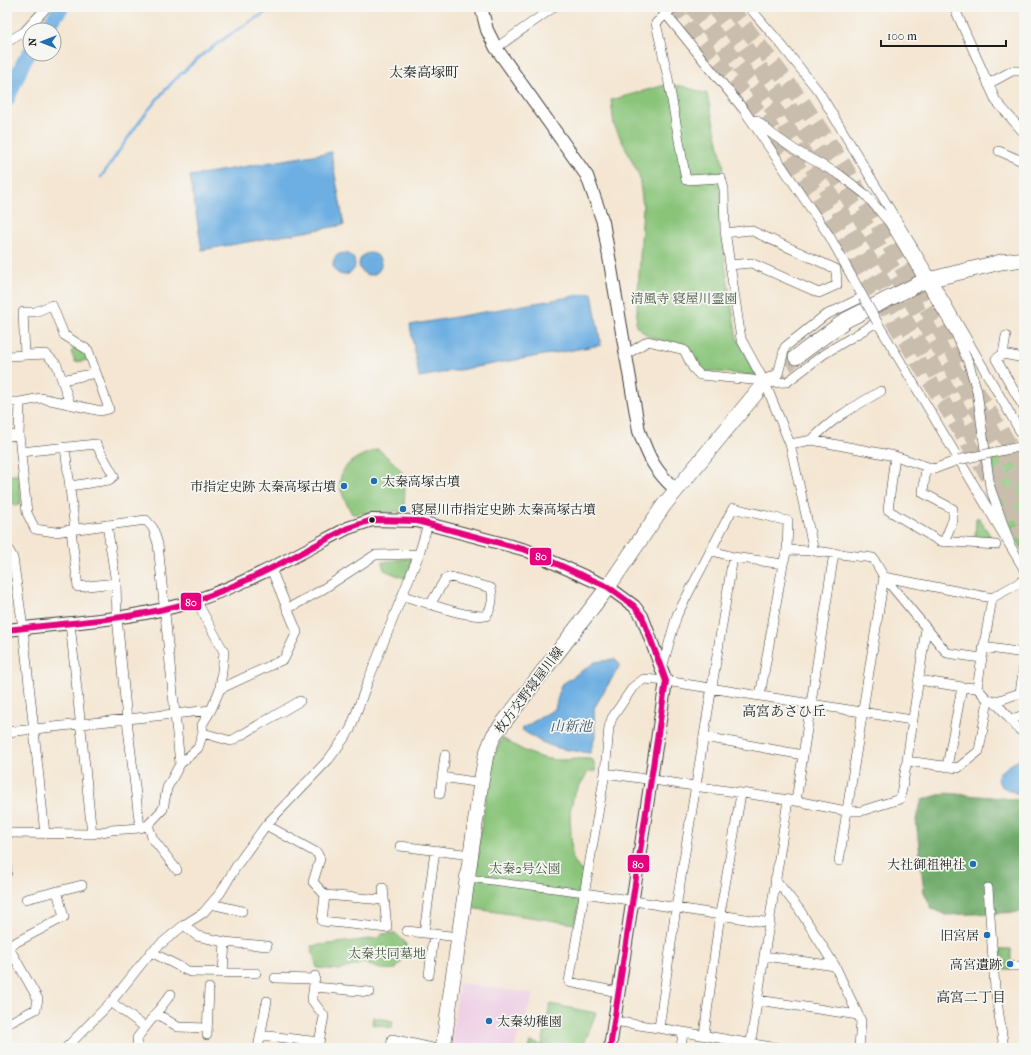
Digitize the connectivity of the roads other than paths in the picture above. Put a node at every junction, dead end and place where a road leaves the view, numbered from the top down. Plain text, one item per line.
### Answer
1 (48, 7) edge
2 (481, 7) edge
3 (554, 7) edge
4 (660, 7) edge
5 (674, 7) edge
6 (749, 7) edge
7 (954, 7) edge
8 (666, 15) junction
9 (7, 42) edge
10 (496, 48) junction
11 (1024, 71) edge
12 (988, 84) junction
13 (744, 110) junction
14 (1024, 133) edge
15 (999, 151) dead end
16 (1024, 162) edge
17 (725, 233) junction
18 (1024, 259) edge
19 (730, 265) junction
20 (928, 280) junction
21 (863, 297) junction
22 (877, 322) junction
23 (1006, 336) dead end
24 (25, 354) junction
25 (1003, 354) junction
26 (8, 356) dead end
27 (624, 356) junction
28 (796, 357) tunnel mouth
29 (1024, 358) edge
30 (96, 373) junction
31 (62, 380) junction
32 (761, 388) junction
33 (881, 391) dead end
34 (7, 402) edge
35 (20, 402) junction
36 (70, 404) junction
37 (1024, 408) edge
38 (19, 435) junction
39 (7, 436) edge
40 (1024, 438) edge
41 (812, 440) junction
42 (790, 444) junction
43 (1024, 446) edge
44 (65, 447) junction
45 (21, 452) junction
46 (895, 456) junction
47 (958, 460) junction
48 (926, 467) junction
49 (70, 486) junction
50 (676, 490) junction
51 (428, 524) junction
52 (107, 525) junction
53 (73, 530) junction
54 (944, 542) junction
55 (1010, 544) junction
56 (996, 545) dead end
57 (7, 547) edge
58 (710, 550) junction
59 (787, 550) junction
60 (814, 551) junction
61 (834, 553) junction
62 (420, 554) junction
63 (733, 557) junction
64 (10, 559) edge
65 (783, 564) junction
66 (270, 569) junction
67 (1024, 569) edge
68 (884, 577) junction
69 (1024, 580) edge
70 (116, 583) junction
71 (608, 587) junction
72 (403, 596) junction
73 (992, 598) junction
74 (196, 600) junction
75 (430, 606) junction
76 (163, 608) junction
77 (287, 609) junction
78 (117, 617) junction
79 (70, 623) junction
80 (23, 628) junction
81 (926, 628) junction
82 (7, 630) edge
83 (983, 647) junction
84 (1024, 653) edge
85 (981, 658) junction
86 (1024, 665) edge
87 (662, 668) junction
88 (919, 680) junction
89 (666, 681) junction
90 (962, 688) junction
91 (977, 688) junction
92 (220, 689) junction
93 (713, 689) junction
94 (760, 696) junction
95 (300, 701) dead end
96 (991, 701) junction
97 (811, 706) junction
98 (211, 710) junction
99 (862, 712) junction
100 (175, 714) junction
101 (1024, 714) edge
102 (1012, 719) junction
103 (127, 720) junction
104 (912, 720) junction
105 (81, 724) junction
106 (34, 729) junction
107 (7, 732) edge
108 (203, 733) junction
109 (1024, 733) edge
110 (705, 737) junction
111 (445, 756) dead end
112 (803, 756) junction
113 (907, 761) junction
114 (180, 764) junction
115 (947, 767) junction
116 (605, 773) junction
117 (442, 777) junction
118 (651, 780) junction
119 (481, 783) junction
120 (696, 786) junction
121 (440, 794) dead end
122 (741, 794) junction
123 (792, 801) junction
124 (846, 811) junction
125 (266, 825) junction
126 (144, 826) junction
127 (7, 832) edge
128 (46, 834) junction
129 (92, 834) junction
130 (400, 846) dead end
131 (435, 851) junction
132 (471, 855) junction
133 (839, 862) dead end
134 (7, 864) edge
135 (177, 870) dead end
136 (7, 873) edge
137 (468, 878) junction
138 (775, 879) junction
139 (82, 885) dead end
140 (383, 888) dead end
141 (988, 888) dead end
142 (57, 891) junction
143 (585, 893) junction
144 (325, 895) junction
145 (26, 899) dead end
146 (383, 900) junction
147 (631, 901) junction
148 (211, 904) junction
149 (676, 908) junction
150 (242, 911) dead end
151 (720, 914) junction
152 (770, 923) junction
153 (184, 925) junction
154 (407, 931) dead end
155 (424, 933) junction
156 (434, 934) junction
157 (459, 937) junction
158 (225, 942) junction
159 (8, 946) edge
160 (268, 946) dead end
161 (151, 952) junction
162 (765, 956) junction
163 (835, 966) junction
164 (1012, 966) dead end
165 (1024, 966) edge
166 (222, 972) junction
167 (256, 973) dead end
168 (429, 975) dead end
169 (275, 978) dead end
170 (315, 981) junction
171 (209, 988) dead end
172 (370, 992) dead end
173 (618, 992) junction
174 (171, 994) dead end
175 (758, 1000) junction
176 (267, 1001) dead end
177 (111, 1002) junction
178 (156, 1012) junction
179 (858, 1015) junction
180 (614, 1021) junction
181 (7, 1024) edge
182 (145, 1027) junction
183 (659, 1028) junction
184 (683, 1032) junction
185 (260, 1035) junction
186 (704, 1035) junction
187 (319, 1045) edge
188 (750, 1045) edge
189 (66, 1048) edge
190 (138, 1048) edge
191 (258, 1048) edge
192 (391, 1048) edge
193 (432, 1048) edge
194 (443, 1048) edge
195 (610, 1048) edge
196 (681, 1048) edge
197 (778, 1048) edge
198 (859, 1048) edge
199 (1004, 1048) edge

1 - 9 street
2 - 10 street
3 - 10 street
4 - 8 street
5 - 8 street
6 - 20 street
7 - 12 street
8 - 13 street
8 - 17 street
10 - 27 street
11 - 12 street
12 - 14 street
13 - 20 street
13 - 21 street
15 - 16 street
17 - 19 street
17 - 19 street
18 - 20 main road
19 - 32 street
20 - 28 main road
20 - 40 street
20 - 55 street
21 - 22 street, bridge
21 - 32 street
22 - 32 street
22 - 47 street
23 - 25 street
24 - 26 street
24 - 30 street
24 - 31 street
25 - 29 street
25 - 37 street
27 - 32 street
27 - 50 street
30 - 31 street
30 - 36 street
31 - 36 street
32 - 42 street
32 - 50 main road, 枚方交野寝屋川線
33 - 41 street
34 - 35 street
35 - 36 street
35 - 38 street
38 - 39 street
38 - 45 street
41 - 42 street
41 - 46 street
42 - 60 street
43 - 47 street, bridge
44 - 45 street
44 - 49 street
44 - 49 street
45 - 53 street
46 - 48 street
46 - 54 street
47 - 48 street
47 - 55 street
48 - 54 street
49 - 53 street
50 - 71 main road, 枚方交野寝屋川線
51 - 62 street
51 - 66 street
51 - 71 street
52 - 53 street
52 - 70 street
52 - 76 street
53 - 70 street
54 - 56 street
55 - 67 street
57 - 64 street
58 - 59 street
58 - 63 street
58 - 87 street
59 - 60 street
59 - 65 street
60 - 61 street
61 - 68 street
61 - 97 street
62 - 72 street
62 - 77 street
63 - 65 street
63 - 93 street
64 - 80 street
65 - 94 street
66 - 74 street
66 - 77 street
68 - 73 street
68 - 81 street
68 - 99 street
69 - 73 street
70 - 78 street
71 - 87 street
71 - 119 main road, 枚方交野寝屋川線
72 - 75 street
72 - 125 street
73 - 83 street
74 - 76 street
74 - 92 street
75 - 75 street
76 - 78 street
76 - 100 street
77 - 92 street
78 - 79 street
78 - 103 street
79 - 80 street
79 - 105 street
80 - 82 street
80 - 106 street
81 - 85 street
81 - 88 street
83 - 84 street
83 - 85 street
85 - 91 street
86 - 96 street
87 - 89 street
88 - 90 street
88 - 104 street
89 - 93 street
89 - 116 street
89 - 118 street
90 - 91 street
90 - 115 street
91 - 96 street
92 - 98 street
93 - 94 street
93 - 110 street
94 - 97 street
95 - 108 street
96 - 102 street
96 - 115 street
97 - 99 street
97 - 112 street
98 - 100 street
98 - 108 street
99 - 104 street
99 - 124 street
100 - 103 street
100 - 114 street
101 - 102 street
102 - 109 street
103 - 105 street
103 - 126 street
104 - 113 street
105 - 106 street
105 - 129 street
106 - 107 street
106 - 128 street
108 - 114 street
110 - 112 street
110 - 120 street
111 - 117 street
112 - 123 street
113 - 115 street
113 - 124 street
114 - 126 street
116 - 118 street
116 - 143 street
117 - 119 street
117 - 121 street
118 - 120 street
118 - 147 street
119 - 132 main road, 枚方交野寝屋川線
120 - 122 street
120 - 149 street
122 - 123 street
122 - 151 street
123 - 124 street
123 - 138 street
124 - 133 street
125 - 144 street
125 - 148 street
126 - 129 street
126 - 135 street
127 - 128 street
128 - 129 street
130 - 131 street
131 - 132 street
131 - 155 street
132 - 137 main road, 枚方交野寝屋川線
134 - 136 street
137 - 143 street
137 - 157 main road, 枚方交野寝屋川線
138 - 152 street
138 - 163 street
139 - 142 street
140 - 146 street
141 - 199 street
142 - 145 street
142 - 159 street
143 - 147 street
143 - 173 street
144 - 146 street
144 - 146 street
147 - 149 street
147 - 173 street
148 - 150 street
148 - 153 street
149 - 151 street
149 - 183 street
151 - 152 street
151 - 186 street
152 - 162 street
153 - 158 street
153 - 161 street
154 - 155 street
155 - 156 street
156 - 157 street
156 - 168 street
157 - 194 main road, 枚方交野寝屋川線
158 - 160 street
158 - 166 street
159 - 181 street
161 - 166 street
161 - 177 street
162 - 163 street
162 - 175 street
163 - 179 street
164 - 165 street
166 - 167 street
169 - 170 street
170 - 172 street
170 - 187 street
171 - 178 street
173 - 180 street
174 - 178 street
175 - 179 street
175 - 188 street
176 - 185 street
177 - 182 street
177 - 189 street
178 - 182 street
179 - 198 street
180 - 183 street
180 - 195 street
182 - 190 street
183 - 184 street
184 - 186 street
184 - 196 street
185 - 187 street
185 - 191 street
186 - 188 street
188 - 197 street
192 - 193 street

